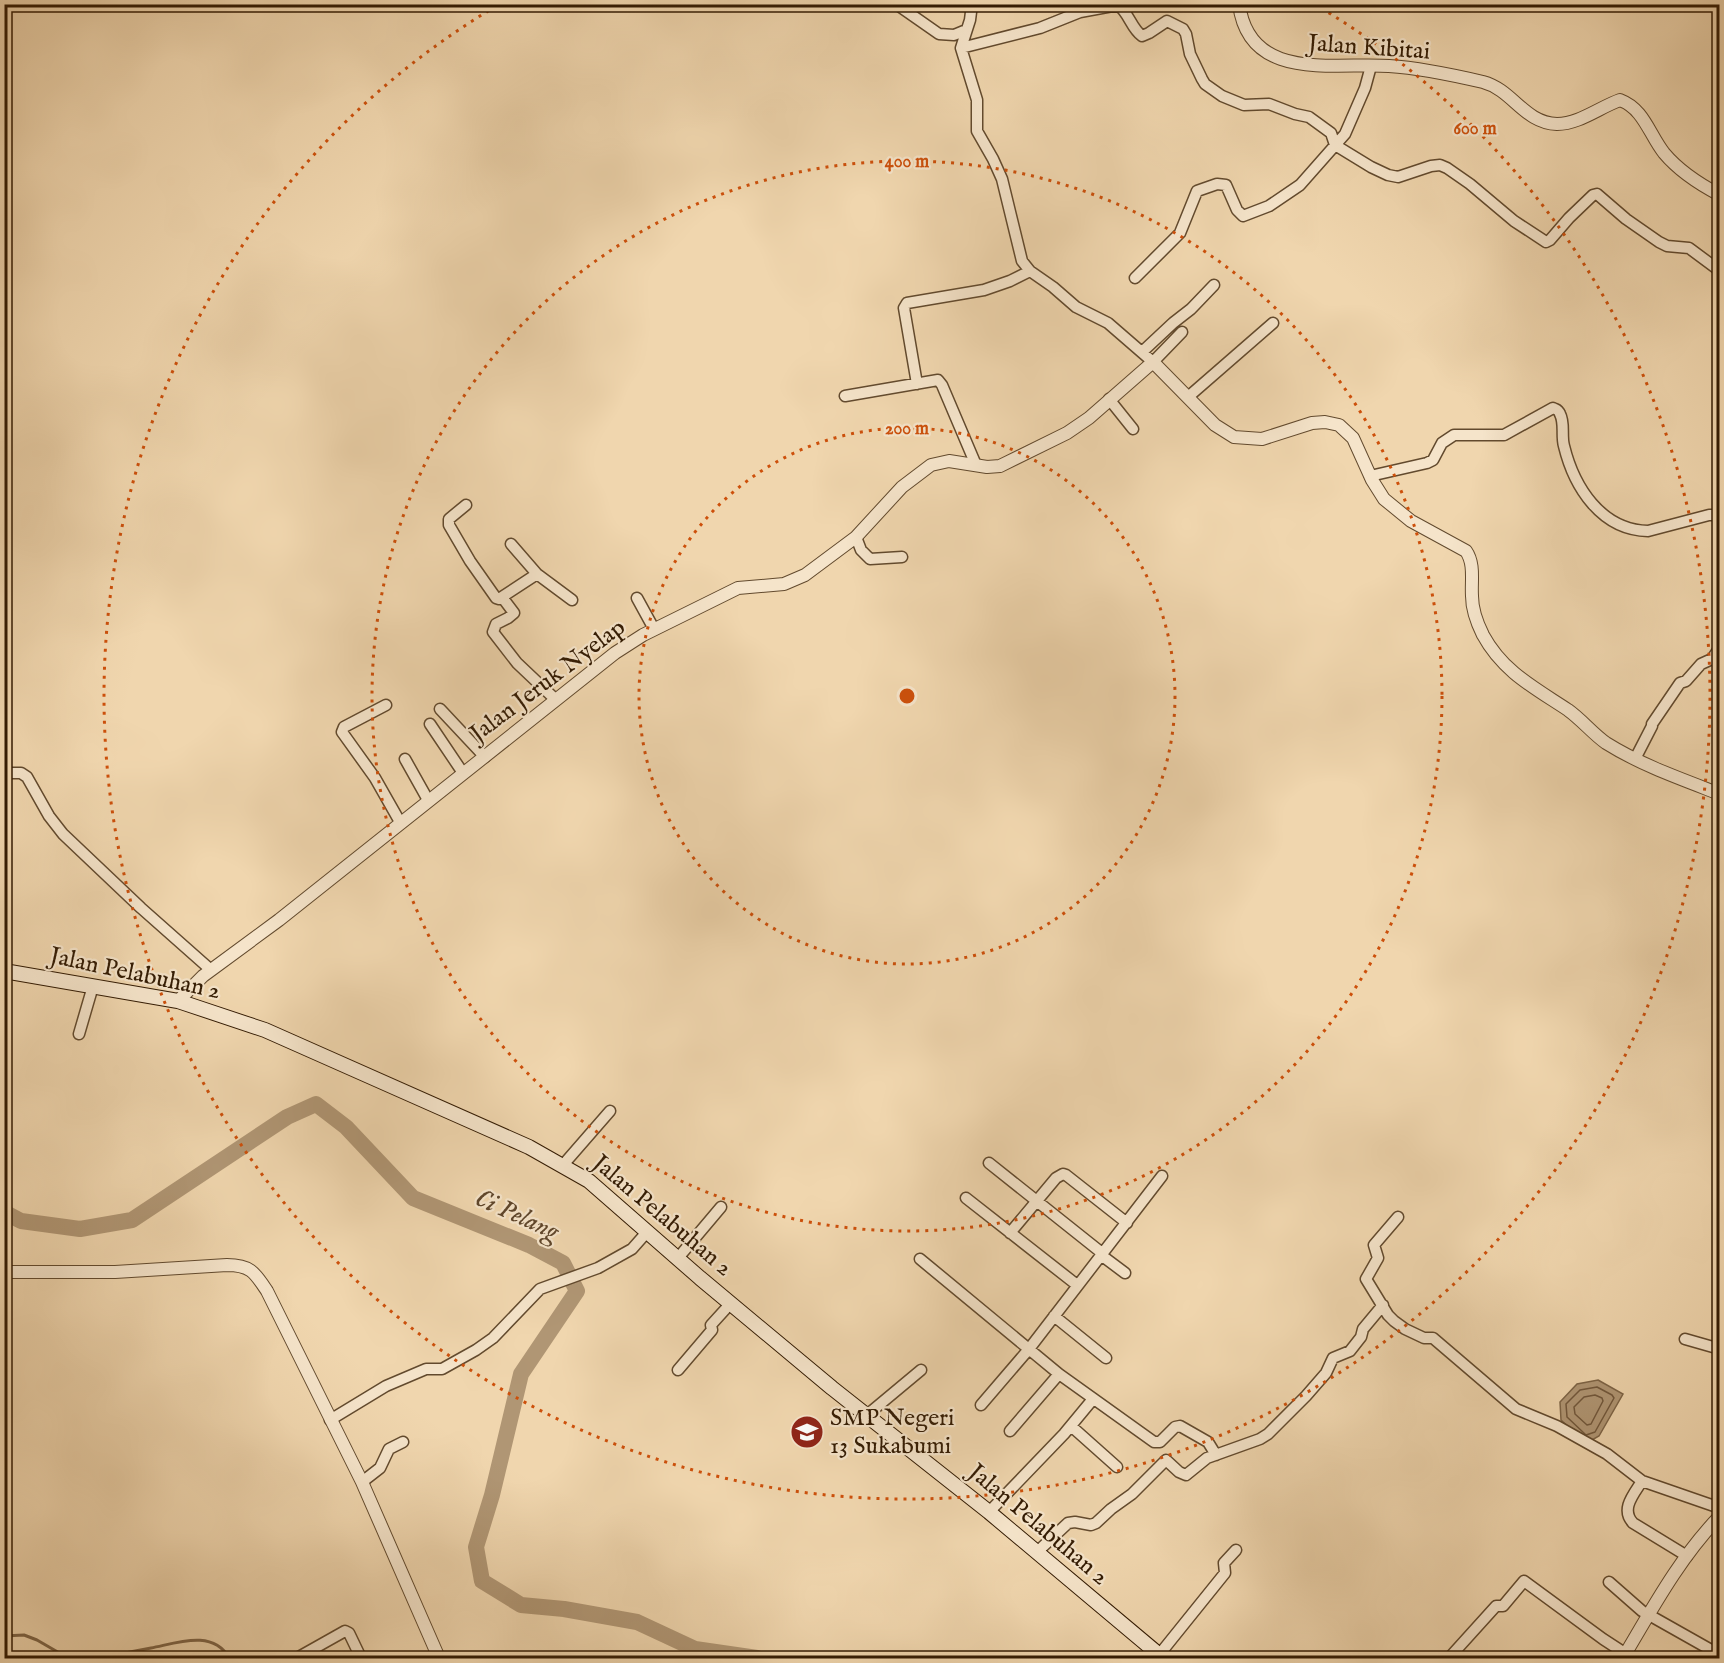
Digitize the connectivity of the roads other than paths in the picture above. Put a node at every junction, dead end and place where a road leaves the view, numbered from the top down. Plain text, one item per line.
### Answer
1 (896, 4) edge
2 (972, 4) edge
3 (1239, 4) edge
4 (966, 30) junction
5 (961, 48) junction
6 (1371, 66) junction
7 (1335, 145) junction
8 (1719, 195) edge
9 (1030, 271) junction
10 (1719, 271) edge
11 (1135, 278) dead end
12 (1214, 285) dead end
13 (1273, 323) dead end
14 (1182, 333) dead end
15 (1142, 352) junction
16 (1153, 362) junction
17 (917, 384) junction
18 (845, 396) dead end
19 (1188, 397) junction
20 (1109, 399) junction
21 (1133, 429) dead end
22 (976, 465) junction
23 (1370, 476) junction
24 (466, 505) dead end
25 (1719, 515) edge
26 (856, 537) junction
27 (512, 544) dead end
28 (902, 557) dead end
29 (537, 574) junction
30 (502, 597) junction
31 (637, 598) dead end
32 (572, 600) dead end
33 (654, 629) junction
34 (1719, 647) edge
35 (555, 699) junction
36 (386, 705) dead end
37 (440, 709) dead end
38 (430, 724) dead end
39 (485, 757) junction
40 (405, 759) dead end
41 (1635, 759) junction
42 (4, 773) edge
43 (463, 773) junction
44 (1719, 794) edge
45 (428, 800) junction
46 (400, 822) junction
47 (211, 970) junction
48 (4, 971) edge
49 (93, 986) junction
50 (178, 1001) junction
51 (79, 1034) dead end
52 (610, 1111) dead end
53 (989, 1163) dead end
54 (563, 1165) junction
55 (1162, 1176) dead end
56 (966, 1198) dead end
57 (1037, 1201) junction
58 (721, 1207) dead end
59 (1398, 1217) dead end
60 (1127, 1223) junction
61 (647, 1232) junction
62 (1010, 1233) junction
63 (1102, 1254) junction
64 (678, 1258) junction
65 (920, 1259) dead end
66 (4, 1272) edge
67 (1125, 1273) dead end
68 (1077, 1286) junction
69 (731, 1303) junction
70 (1383, 1305) junction
71 (1054, 1316) junction
72 (1685, 1339) dead end
73 (1029, 1349) junction
74 (1719, 1349) edge
75 (1106, 1358) dead end
76 (678, 1370) dead end
77 (921, 1370) dead end
78 (1059, 1374) junction
79 (1093, 1399) junction
80 (981, 1405) dead end
81 (867, 1415) junction
82 (330, 1420) junction
83 (1071, 1426) junction
84 (1011, 1431) dead end
85 (403, 1442) dead end
86 (1216, 1455) junction
87 (1117, 1467) dead end
88 (1642, 1481) junction
89 (362, 1482) junction
90 (1719, 1508) edge
91 (989, 1512) junction
92 (1719, 1516) edge
93 (1236, 1550) dead end
94 (1036, 1552) junction
95 (1687, 1556) junction
96 (1609, 1582) dead end
97 (1649, 1616) junction
98 (1719, 1655) edge
99 (1625, 1656) edge
100 (1161, 1657) edge
101 (297, 1659) edge
102 (361, 1659) edge
103 (439, 1659) edge
104 (1449, 1659) edge

1 - 4 street
2 - 4 street
3 - 6 street, Jalan Kibitai
4 - 5 street
5 - 7 street
5 - 9 street
6 - 7 street
6 - 8 street, Jalan Kibitai
7 - 10 street
7 - 11 street
9 - 15 street
9 - 17 street
12 - 15 street
13 - 19 street
14 - 16 street
15 - 16 street
16 - 19 street
16 - 20 street, Jalan Jeruk Nyelap
17 - 18 street
17 - 22 street
19 - 23 street
20 - 21 street
20 - 22 street, Jalan Jeruk Nyelap
22 - 26 street, Jalan Jeruk Nyelap
23 - 25 street
23 - 41 street
24 - 30 street
26 - 28 street
26 - 33 street, Jalan Jeruk Nyelap
27 - 29 street
29 - 30 street
29 - 32 street
30 - 35 street
31 - 33 street
33 - 35 street, Jalan Jeruk Nyelap
34 - 41 street
35 - 39 street, Jalan Jeruk Nyelap
36 - 46 street
37 - 39 street
38 - 43 street
39 - 43 street, Jalan Jeruk Nyelap
40 - 45 street
41 - 44 street
42 - 47 street
43 - 45 street, Jalan Jeruk Nyelap
45 - 46 street, Jalan Jeruk Nyelap
46 - 47 street, Jalan Jeruk Nyelap
47 - 50 street, Jalan Jeruk Nyelap
48 - 49 main road, Jalan Pelabuhan 2
49 - 50 main road, Jalan Pelabuhan 2
49 - 51 street
50 - 54 main road, Jalan Pelabuhan 2
52 - 54 street
53 - 57 street
54 - 61 main road, Jalan Pelabuhan 2
55 - 60 street
56 - 62 street
57 - 60 street
57 - 62 street
57 - 63 street
58 - 64 street
59 - 70 street
60 - 63 street
61 - 64 main road, Jalan Pelabuhan 2
61 - 82 street
62 - 68 street
63 - 67 street
63 - 68 street
64 - 69 main road, Jalan Pelabuhan 2
65 - 73 street
66 - 82 street
68 - 71 street
69 - 76 street
69 - 81 main road, Jalan Pelabuhan 2
70 - 86 street
70 - 88 street
71 - 73 street
71 - 75 street
72 - 74 street
73 - 78 street
73 - 80 street
77 - 81 street
78 - 79 street
78 - 84 street
79 - 83 street
79 - 86 street
81 - 91 main road, Jalan Pelabuhan 2
82 - 89 street
83 - 87 street
83 - 91 street
85 - 89 street
86 - 94 street
88 - 90 street
88 - 95 street
89 - 103 street
91 - 94 main road, Jalan Pelabuhan 2
92 - 95 street
93 - 100 street
94 - 100 main road, Jalan Pelabuhan 2
95 - 97 street
96 - 97 street
97 - 98 street
97 - 99 street
99 - 104 street
101 - 102 street

